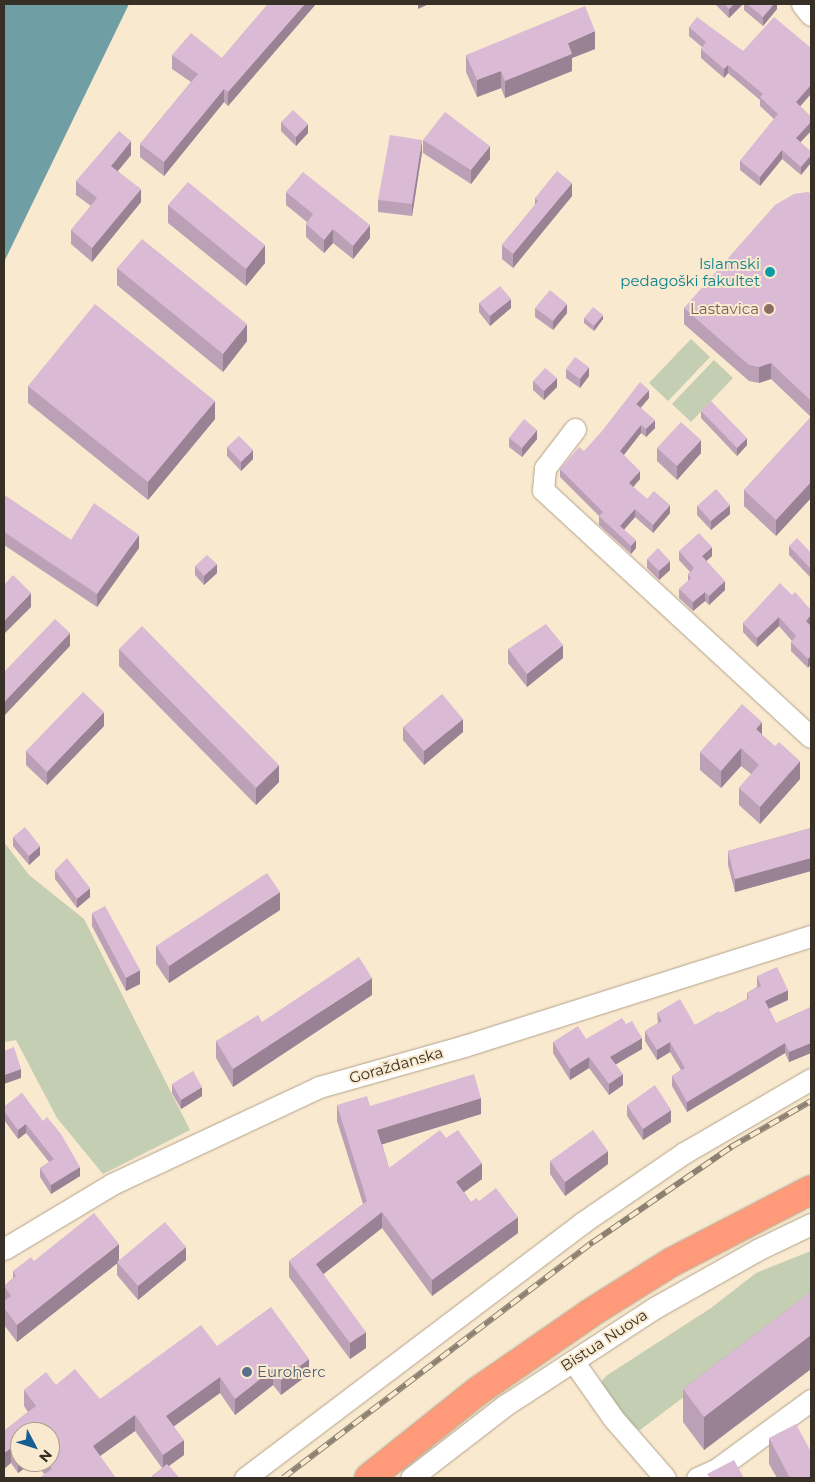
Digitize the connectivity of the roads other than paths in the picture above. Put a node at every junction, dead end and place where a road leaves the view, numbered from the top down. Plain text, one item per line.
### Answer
1 (802, 4) edge
2 (811, 15) edge
3 (575, 429) dead end
4 (811, 737) edge
5 (811, 936) edge
6 (811, 1079) edge
7 (811, 1175) edge
8 (811, 1190) edge
9 (811, 1200) edge
10 (753, 1218) junction
11 (811, 1224) edge
12 (4, 1250) edge
13 (573, 1361) junction
14 (811, 1400) edge
15 (245, 1478) edge
16 (369, 1478) edge
17 (411, 1478) edge
18 (665, 1478) edge
19 (697, 1478) edge

1 - 2 street
3 - 4 street
5 - 12 street, Goraždanska
6 - 15 street
7 - 10 highway
8 - 10 highway
9 - 10 highway
10 - 16 highway
11 - 13 street, Bistua Nuova
13 - 17 street, Bistua Nuova
13 - 18 street
14 - 19 street

